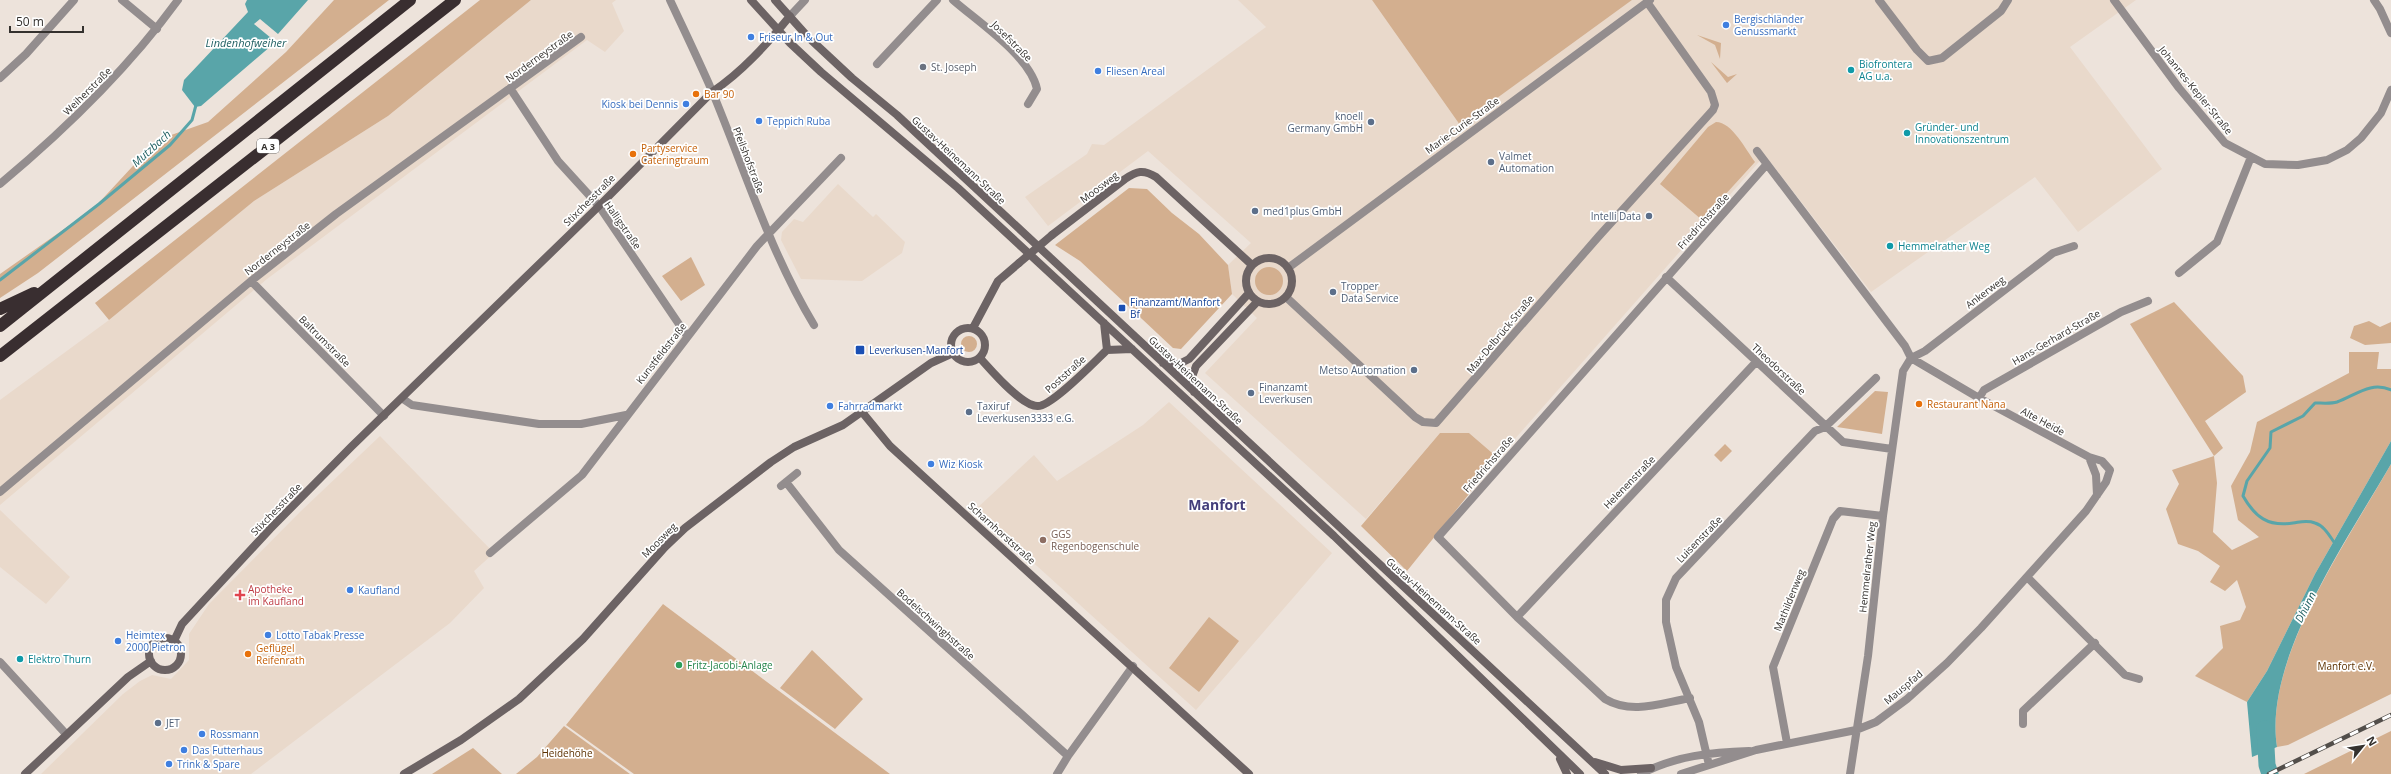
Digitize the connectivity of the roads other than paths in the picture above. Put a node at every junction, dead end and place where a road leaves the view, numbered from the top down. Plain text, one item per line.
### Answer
1 (74, 0) edge
2 (122, 0) edge
3 (178, 0) edge
4 (410, 0) edge
5 (455, 0) edge
6 (670, 0) edge
7 (751, 0) edge
8 (775, 0) edge
9 (805, 0) edge
10 (937, 0) edge
11 (953, 0) edge
12 (1879, 0) edge
13 (2008, 0) edge
14 (2114, 0) edge
15 (2374, 0) edge
16 (1649, 1) edge
17 (790, 16) junction
18 (157, 29) junction
19 (779, 30) junction
20 (2391, 33) edge
21 (581, 37) dead end
22 (877, 64) dead end
23 (0, 78) edge
24 (510, 88) junction
25 (2391, 90) edge
26 (712, 92) junction
27 (1028, 104) dead end
28 (1757, 151) dead end
29 (2251, 157) junction
30 (841, 158) dead end
31 (1767, 164) junction
32 (0, 184) edge
33 (599, 206) junction
34 (767, 234) junction
35 (2074, 246) dead end
36 (1252, 265) junction
37 (1288, 268) junction
38 (2179, 274) dead end
39 (1666, 277) junction
40 (251, 281) junction
41 (55, 283) junction
42 (1249, 293) junction
43 (1286, 297) junction
44 (2148, 301) dead end
45 (1257, 302) junction
46 (0, 309) edge
47 (1104, 324) junction
48 (814, 325) dead end
49 (0, 326) edge
50 (973, 328) junction
51 (687, 336) junction
52 (1132, 349) junction
53 (1107, 350) junction
54 (953, 353) junction
55 (0, 356) edge
56 (980, 358) junction
57 (1911, 358) junction
58 (1756, 362) junction
59 (1163, 363) junction
60 (1876, 378) dead end
61 (1194, 392) junction
62 (1979, 398) junction
63 (403, 399) junction
64 (862, 412) junction
65 (626, 415) junction
66 (384, 416) junction
67 (1825, 427) junction
68 (1892, 449) junction
69 (2089, 457) junction
70 (797, 473) dead end
71 (0, 492) edge
72 (2097, 496) junction
73 (1883, 516) junction
74 (490, 552) dead end
75 (2027, 577) junction
76 (1517, 617) junction
77 (174, 641) junction
78 (2095, 643) junction
79 (151, 661) junction
80 (0, 662) edge
81 (1133, 666) junction
82 (2139, 678) dead end
83 (1690, 698) junction
84 (2023, 724) dead end
85 (1856, 730) junction
86 (66, 734) junction
87 (1787, 743) junction
88 (1756, 750) junction
89 (1706, 754) junction
90 (1558, 755) junction
91 (1068, 756) junction
92 (1592, 761) junction
93 (1709, 765) junction
94 (1651, 768) junction
95 (25, 774) edge
96 (404, 774) edge
97 (1057, 774) edge
98 (1249, 774) edge
99 (1567, 774) edge
100 (1580, 774) edge
101 (1606, 774) edge
102 (1641, 774) edge
103 (1681, 774) edge
104 (1850, 774) edge

1 - 23 street
2 - 18 street
3 - 18 street, Weiherstraße
4 - 41 highway, A 3
5 - 55 highway, A 3
6 - 26 street, Pfeilshofstraße
7 - 19 street, Gustav-Heinemann-Straße
8 - 17 street, Gustav-Heinemann-Straße
9 - 17 street
10 - 22 street
11 - 27 street, Josefstraße
12 - 13 street
14 - 29 street, Johannes-Kepler-Straße
15 - 20 street
16 - 37 street, Marie-Curie-Straße
16 - 43 street, Max-Delbrück-Straße
17 - 19 street, Stixchesstraße
17 - 59 street, Gustav-Heinemann-Straße
18 - 32 street, Weiherstraße
19 - 26 street, Stixchesstraße
19 - 47 street, Gustav-Heinemann-Straße
21 - 24 street, Norderneystraße
24 - 33 street, Halligstraße
24 - 40 street, Norderneystraße
25 - 29 street, Johannes-Kepler-Straße
26 - 33 street, Stixchesstraße
26 - 34 street, Pfeilshofstraße
28 - 31 street
29 - 38 street
30 - 34 street, Kunstfeldstraße
31 - 39 street, Friedrichstraße
31 - 57 street
33 - 51 street, Halligstraße
33 - 63 street, Stixchesstraße
34 - 48 street, Pfeilshofstraße
34 - 51 street, Kunstfeldstraße
35 - 57 street, Ankerweg
36 - 37 street
36 - 42 street
36 - 50 street, Moosweg, bridge
37 - 43 street
39 - 58 street, Theodorstraße
39 - 76 street, Friedrichstraße
40 - 66 street, Baltrumstraße
40 - 71 street, Norderneystraße
41 - 46 highway
41 - 49 highway, A 3
42 - 45 street
42 - 59 street
43 - 45 street
44 - 62 street, Hans-Gerhard-Straße
45 - 61 street
47 - 52 street, Gustav-Heinemann-Straße
47 - 53 street
50 - 54 street
50 - 56 street
51 - 65 street, Kunstfeldstraße
52 - 53 street
52 - 90 street, Gustav-Heinemann-Straße
53 - 56 street, Poststraße
54 - 56 street
54 - 64 street, Moosweg
57 - 62 street, Alte Heide
57 - 68 street, Hemmelrather Weg
58 - 67 street, Theodorstraße
58 - 76 street, Helenenstraße
59 - 61 street, Gustav-Heinemann-Straße
60 - 67 street, Luisenstraße
61 - 92 street, Gustav-Heinemann-Straße
62 - 69 street, Alte Heide
63 - 65 street
63 - 66 street, Stixchesstraße
64 - 81 street, Scharnhorststraße
64 - 96 street, Moosweg
65 - 74 street, Kunstfeldstraße
66 - 77 street, Stixchesstraße
67 - 68 street, Theodorstraße
67 - 83 street, Luisenstraße
68 - 73 street, Hemmelrather Weg
69 - 72 street
69 - 72 street, Mauspfad
70 - 91 street, Bodelschwinghstraße
72 - 75 street, Mauspfad
73 - 85 street, Hemmelrather Weg
73 - 87 street, Mathildenweg
75 - 78 street
75 - 85 street, Mauspfad
76 - 83 street, Friedrichstraße
77 - 79 street
77 - 79 street
78 - 82 street
78 - 84 street
79 - 86 street
80 - 86 street
81 - 91 street
81 - 98 street, Scharnhorststraße
83 - 89 street, Luisenstraße
85 - 87 street, Mauspfad
85 - 104 street, Hemmelrather Weg
86 - 95 street
87 - 88 street, Mauspfad
88 - 89 street, Mauspfad
88 - 93 street, Mauspfad
89 - 93 street, Luisenstraße
89 - 94 street, Mauspfad
90 - 99 street
90 - 100 street, Gustav-Heinemann-Straße
91 - 97 street
92 - 94 street
92 - 101 street, Gustav-Heinemann-Straße
93 - 103 street, Mauspfad
94 - 102 street, Mauspfad

